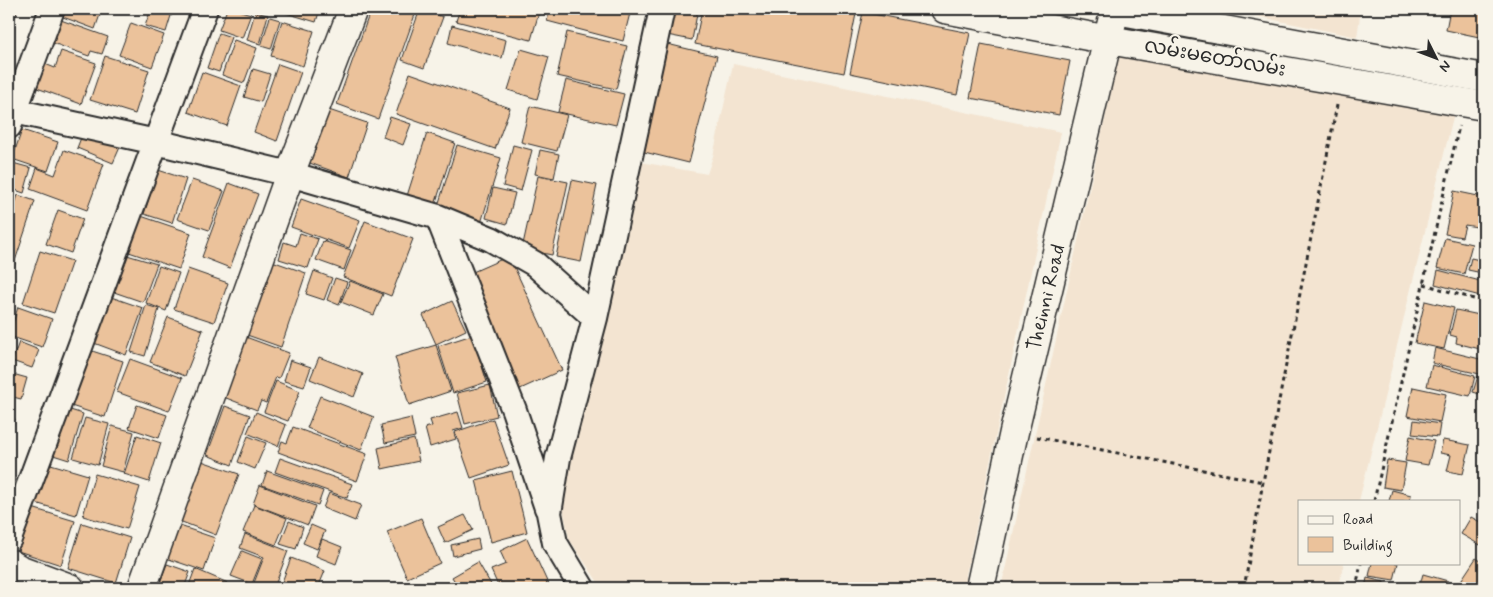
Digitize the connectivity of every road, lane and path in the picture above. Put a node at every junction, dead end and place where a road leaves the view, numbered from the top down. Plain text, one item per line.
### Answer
1 (52, 9) edge
2 (205, 9) edge
3 (353, 9) edge
4 (662, 9) edge
5 (945, 9) edge
6 (1114, 9) edge
7 (1109, 40) junction
8 (1386, 60) junction
9 (1484, 78) edge
10 (1342, 80) junction
11 (1383, 88) junction
12 (1474, 104) edge
13 (11, 116) edge
14 (156, 142) junction
15 (290, 174) junction
16 (438, 217) junction
17 (1424, 284) junction
18 (1484, 302) edge
19 (595, 318) junction
20 (1014, 432) junction
21 (1263, 482) junction
22 (1374, 500) edge
23 (549, 513) junction
24 (9, 539) edge
25 (9, 564) edge
26 (1361, 564) edge
27 (70, 588) edge
28 (142, 588) edge
29 (582, 588) edge
30 (980, 588) edge
31 (1244, 588) edge
32 (1356, 588) edge

1 - 13 street
2 - 14 street
3 - 15 main road
4 - 19 street
5 - 7 main road, လမ်းမတော်လမ်း
6 - 7 main road, Theinni Road
6 - 8 main road, လမ်းမတော်လမ်း
7 - 10 main road, လမ်းမတော်လမ်း
7 - 20 main road, Theinni Road
8 - 9 main road, လမ်းမတော်လမ်း
8 - 11 main road
10 - 11 main road, လမ်းမတော်လမ်း
10 - 21 path
11 - 12 main road, လမ်းမတော်လမ်း
12 - 17 path
13 - 14 street
14 - 15 street
14 - 24 street
15 - 16 street
15 - 28 main road
16 - 19 street
16 - 23 street
17 - 18 path
17 - 22 path
19 - 23 street
20 - 21 path
20 - 30 main road, Theinni Road
21 - 31 path
23 - 29 street
25 - 27 main road
26 - 32 path

